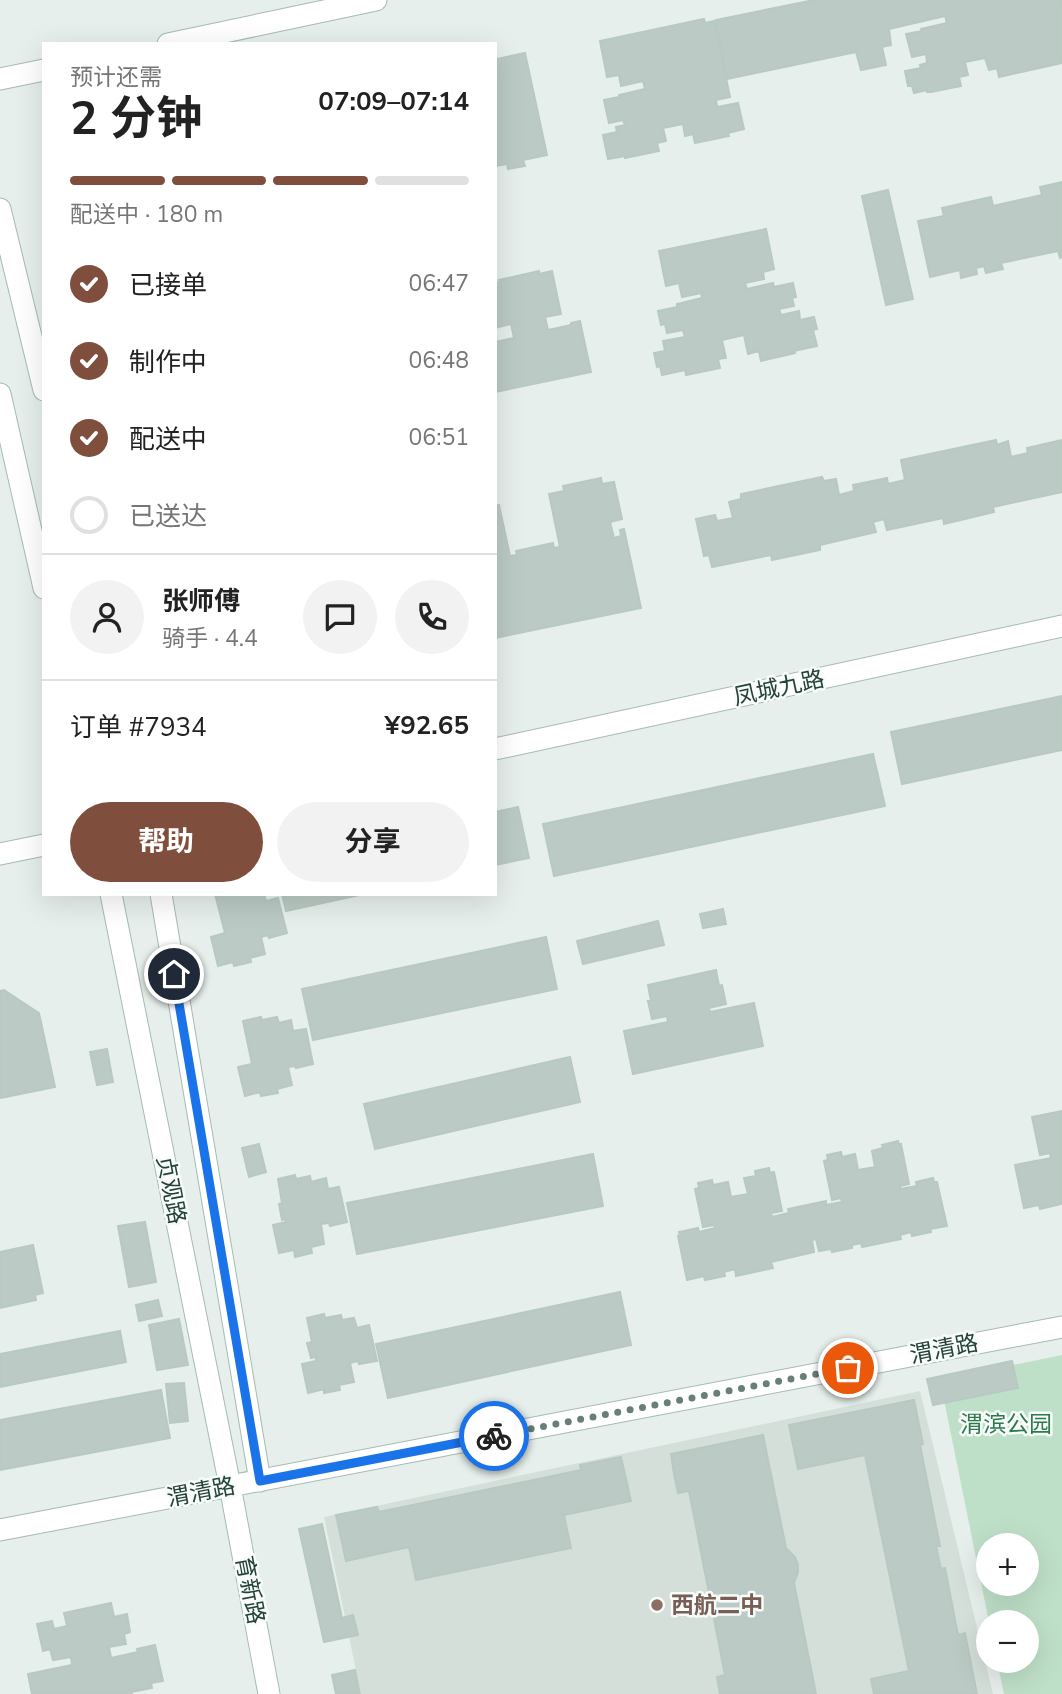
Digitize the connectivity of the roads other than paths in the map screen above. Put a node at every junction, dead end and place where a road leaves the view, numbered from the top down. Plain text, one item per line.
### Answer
1 (376, 0) edge
2 (177, 42) edge
3 (42, 70) edge
4 (0, 79) edge
5 (0, 209) edge
6 (42, 382) edge
7 (0, 394) edge
8 (42, 579) edge
9 (1062, 626) edge
10 (497, 749) edge
11 (42, 845) edge
12 (0, 855) edge
13 (111, 896) edge
14 (161, 896) edge
15 (1062, 1327) edge
16 (260, 1481) junction
17 (230, 1486) junction
18 (0, 1530) edge
19 (269, 1694) edge

1 - 2 street
3 - 4 street
5 - 6 street
7 - 8 street
9 - 10 street, 凤城九路
11 - 12 street
13 - 17 street, 贞观路
14 - 16 street, 贞观路
15 - 16 street, 渭清路
16 - 17 street, 渭清路
17 - 18 street, 渭清路
17 - 19 street, 育新路

